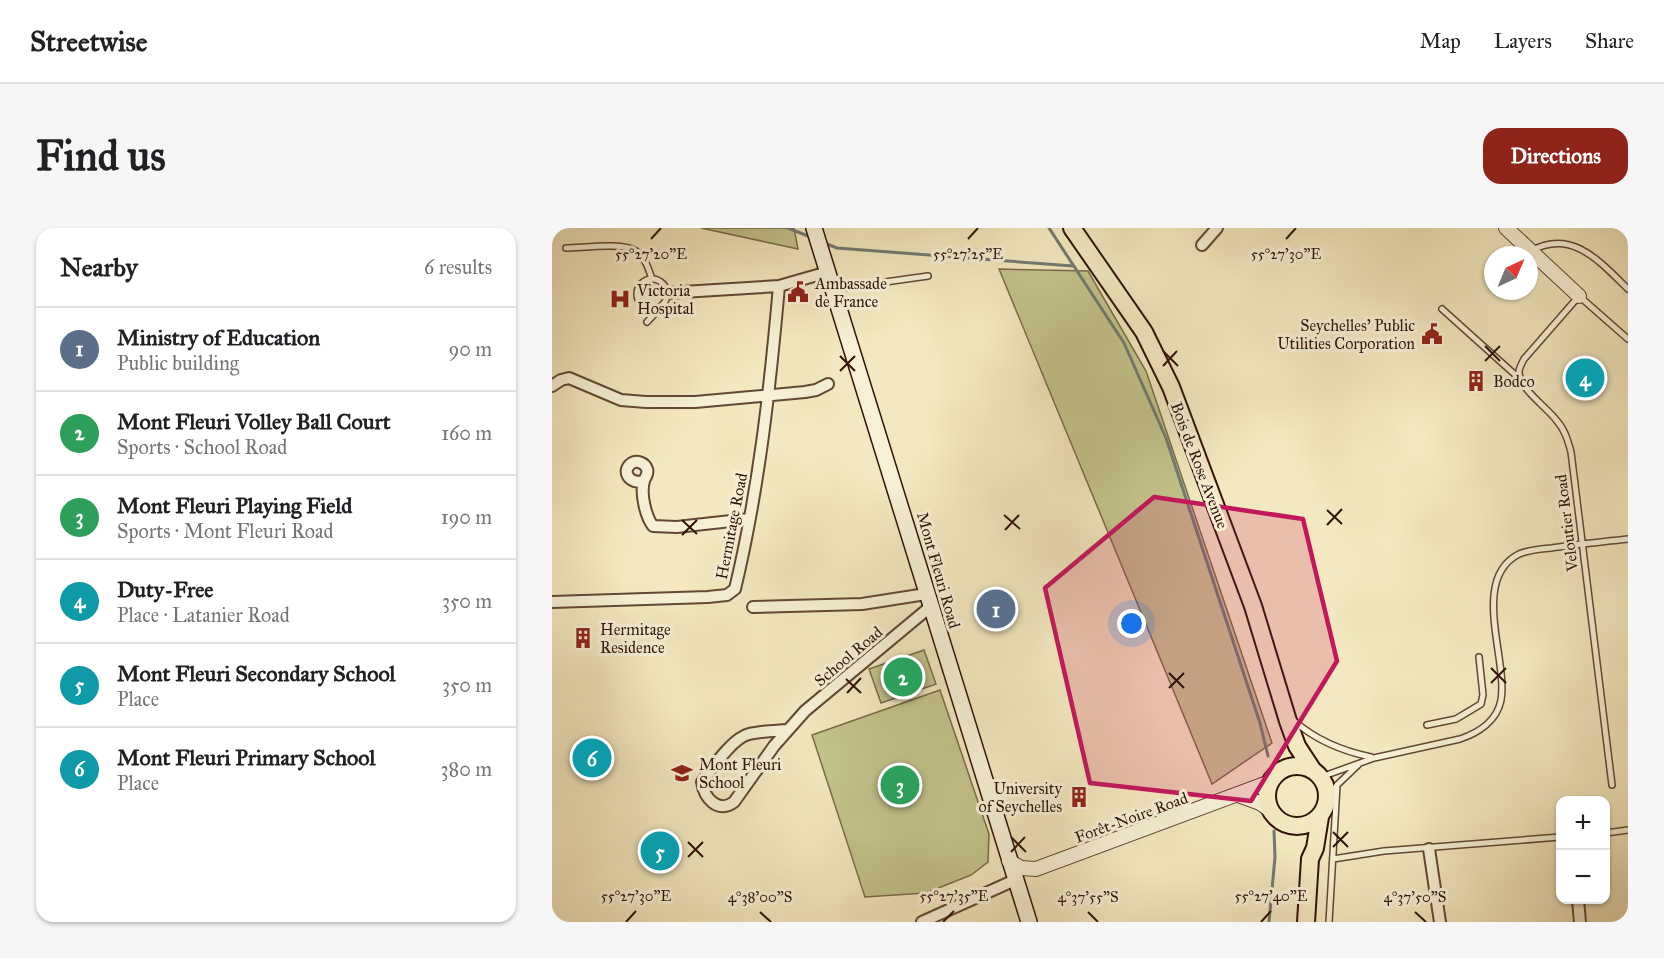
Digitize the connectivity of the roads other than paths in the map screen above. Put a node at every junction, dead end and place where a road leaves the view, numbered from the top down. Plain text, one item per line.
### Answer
1 (814, 228) edge
2 (1072, 228) edge
3 (1217, 228) edge
4 (1506, 228) edge
5 (1202, 245) dead end
6 (1526, 246) edge
7 (1538, 247) edge
8 (566, 248) dead end
9 (1538, 258) edge
10 (828, 273) junction
11 (928, 276) dead end
12 (652, 279) junction
13 (779, 286) junction
14 (833, 289) junction
15 (1628, 289) edge
16 (666, 293) junction
17 (1579, 296) junction
18 (662, 305) junction
19 (1442, 309) dead end
20 (647, 322) dead end
21 (1628, 339) edge
22 (1521, 380) junction
23 (828, 384) dead end
24 (552, 386) edge
25 (770, 394) junction
26 (644, 481) dead end
27 (749, 519) junction
28 (1628, 539) edge
29 (1582, 544) junction
30 (928, 600) junction
31 (552, 603) edge
32 (753, 608) dead end
33 (1479, 657) dead end
34 (1287, 717) junction
35 (1427, 725) dead end
36 (787, 730) junction
37 (1374, 758) junction
38 (1362, 762) junction
39 (1316, 773) junction
40 (1275, 776) junction
41 (1337, 785) junction
42 (1612, 785) dead end
43 (1238, 795) junction
44 (1323, 809) junction
45 (1270, 810) junction
46 (1291, 826) junction
47 (1628, 831) edge
48 (1610, 833) edge
49 (1556, 837) edge
50 (1429, 849) junction
51 (1310, 859) junction
52 (1333, 859) junction
53 (1009, 861) junction
54 (1036, 869) junction
55 (1017, 886) junction
56 (1579, 904) edge
57 (922, 922) edge
58 (1029, 922) edge
59 (1306, 922) edge
60 (1329, 922) edge
61 (1440, 922) edge
62 (1581, 922) edge

1 - 10 main road, Mont Fleuri Road
2 - 34 main road, Bois de Rose Avenue
3 - 5 street
4 - 6 street
7 - 15 lane
8 - 12 lane
9 - 17 street
10 - 13 street
10 - 14 main road, Mont Fleuri Road
11 - 14 lane
12 - 16 lane
12 - 18 lane
13 - 16 street
13 - 25 street, Hermitage Road
14 - 30 main road, Mont Fleuri Road
16 - 18 lane
17 - 21 lane
17 - 22 lane
18 - 20 lane
19 - 22 lane, Veloutier Road
22 - 29 lane, Veloutier Road
23 - 25 street
24 - 25 street
25 - 27 street, Hermitage Road
26 - 27 street
27 - 31 street, Hermitage Road
28 - 29 lane
29 - 37 lane
29 - 42 lane, Veloutier Road
30 - 32 street
30 - 36 street, School Road
30 - 53 main road, Mont Fleuri Road
33 - 35 lane
34 - 37 lane
34 - 39 main road, Bois de Rose Avenue
34 - 40 main road, Bois de Rose Avenue
36 - 36 street, School Road
37 - 38 lane
38 - 39 lane
38 - 41 lane
39 - 40 main road
39 - 44 main road
40 - 43 street, Forêt-Noire Road
40 - 45 main road
41 - 44 lane
41 - 52 lane
43 - 45 street
43 - 54 street, Forêt-Noire Road
44 - 46 main road
44 - 51 main road
45 - 46 main road
46 - 51 main road
47 - 48 lane
49 - 50 lane
50 - 52 lane
50 - 61 street
51 - 59 main road
52 - 60 lane
53 - 54 street
53 - 55 main road, Mont Fleuri Road
54 - 55 street
55 - 57 street
55 - 58 main road, Mont Fleuri Road
56 - 62 street

